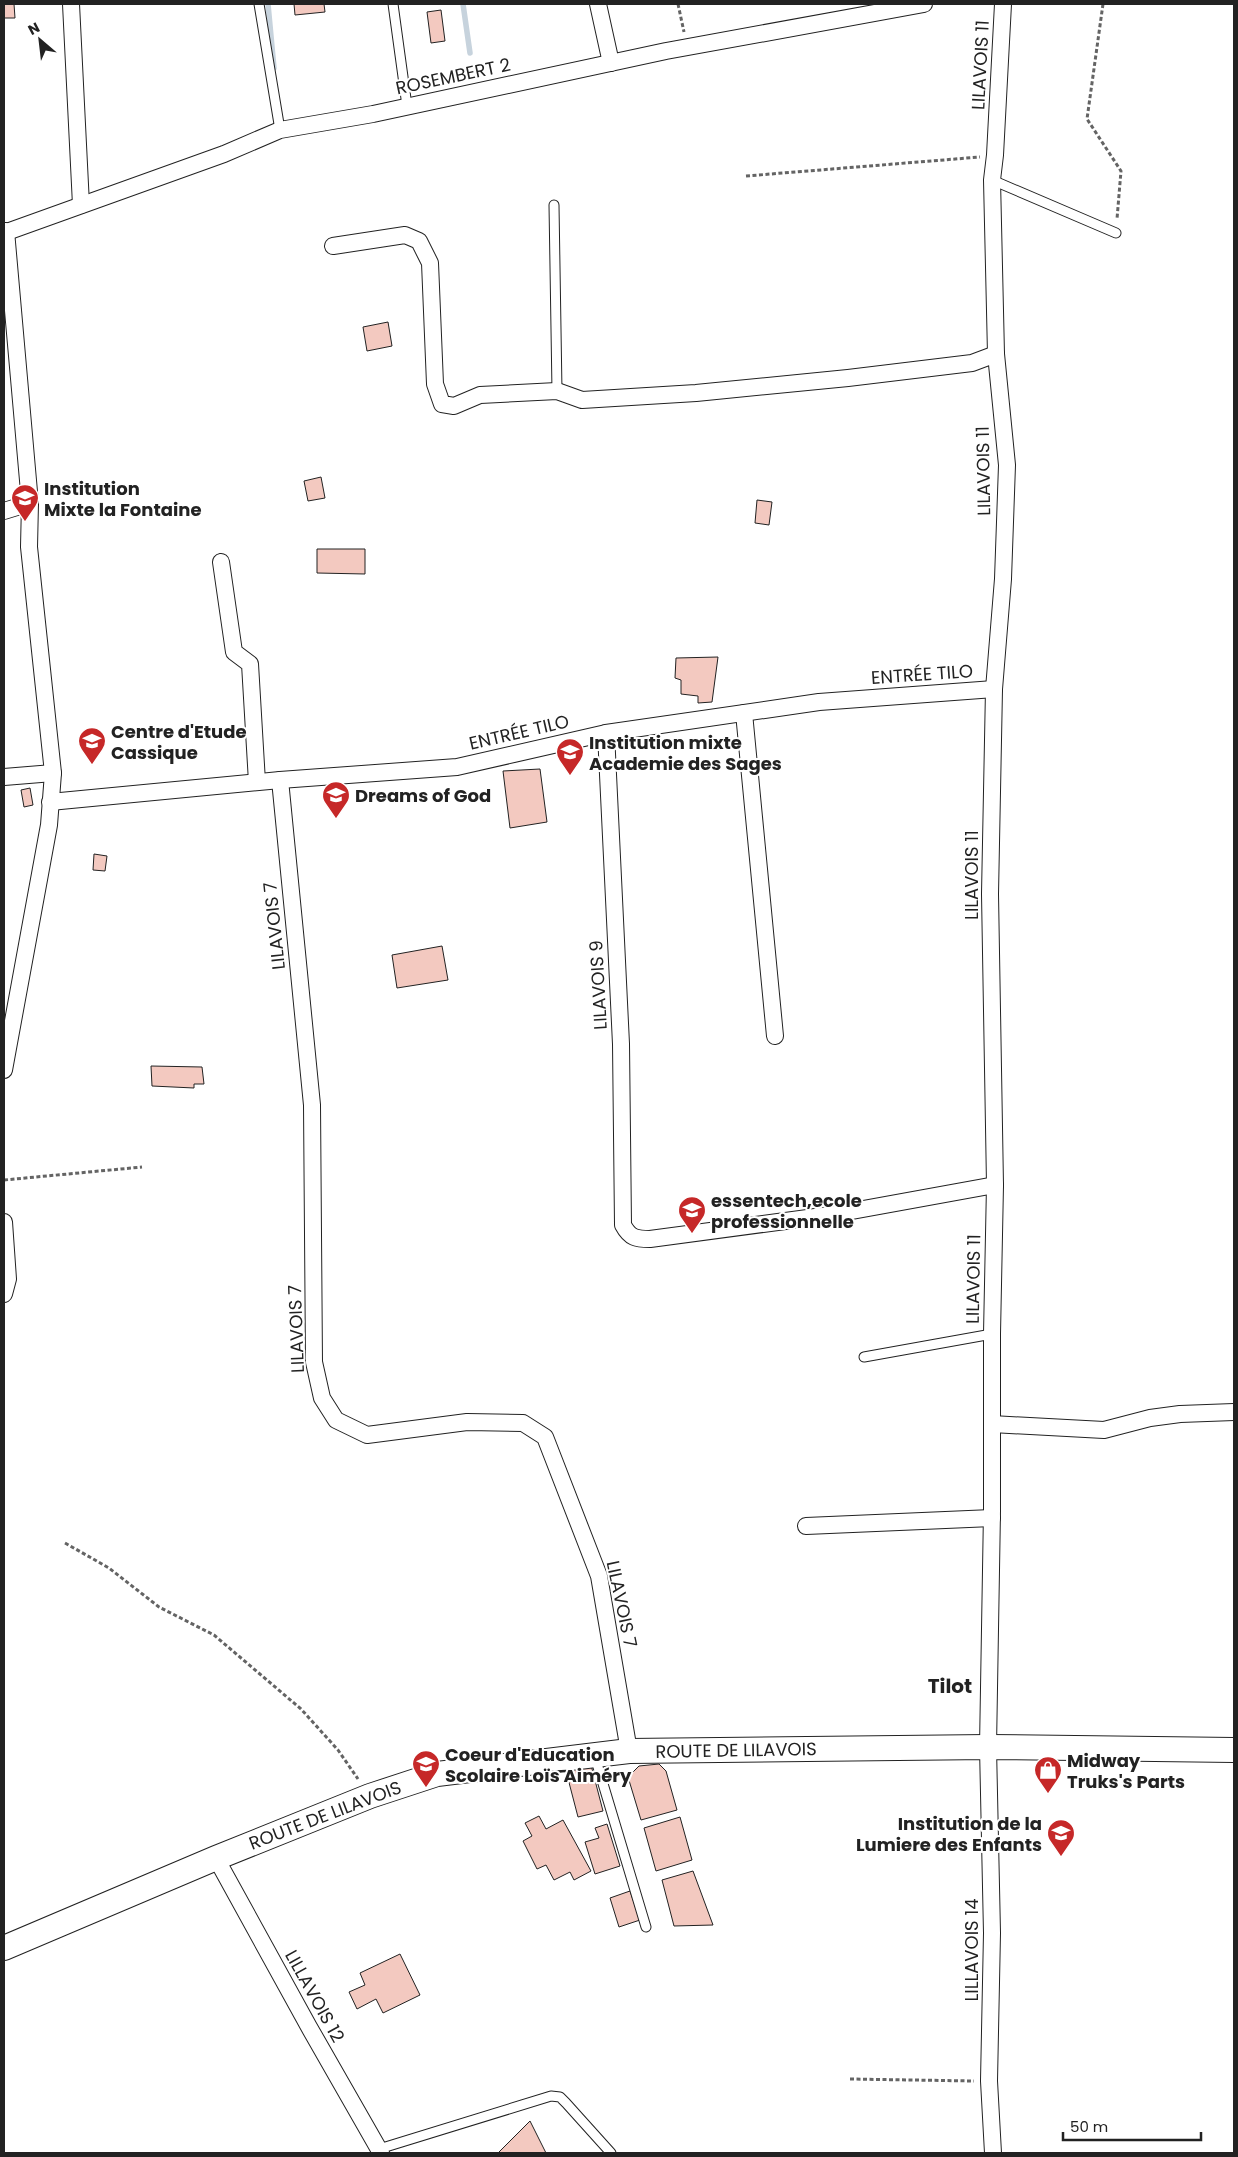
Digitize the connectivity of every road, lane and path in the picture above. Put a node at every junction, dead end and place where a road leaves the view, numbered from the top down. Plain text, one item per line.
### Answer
1 (71, 4) edge
2 (259, 4) edge
3 (394, 4) edge
4 (598, 4) edge
5 (678, 4) edge
6 (924, 4) edge
7 (1003, 4) edge
8 (1103, 4) edge
9 (687, 48) junction
10 (611, 63) junction
11 (407, 106) junction
12 (280, 130) junction
13 (995, 155) junction
14 (746, 176) dead end
15 (992, 180) junction
16 (81, 205) junction
17 (554, 205) dead end
18 (5, 232) edge
19 (1116, 233) joint
20 (333, 246) dead end
21 (996, 354) junction
22 (557, 391) junction
23 (30, 504) junction
24 (4, 511) edge
25 (221, 562) dead end
26 (994, 689) junction
27 (744, 713) junction
28 (606, 733) junction
29 (54, 773) junction
30 (4, 777) edge
31 (280, 780) junction
32 (257, 782) junction
33 (50, 802) junction
34 (775, 1036) dead end
35 (4, 1070) edge
36 (142, 1167) dead end
37 (4, 1180) edge
38 (995, 1185) junction
39 (4, 1222) edge
40 (4, 1294) edge
41 (992, 1334) junction
42 (864, 1357) dead end
43 (1234, 1412) edge
44 (992, 1424) junction
45 (992, 1518) junction
46 (806, 1526) dead end
47 (65, 1543) dead end
48 (988, 1747) junction
49 (1234, 1750) edge
50 (630, 1751) junction
51 (594, 1755) junction
52 (370, 1796) junction
53 (216, 1858) junction
54 (646, 1927) dead end
55 (4, 1948) edge
56 (850, 2079) dead end
57 (989, 2081) junction
58 (380, 2151) edge
59 (611, 2153) edge
60 (994, 2153) edge

1 - 16 street
2 - 12 lane
3 - 11 lane
4 - 10 street
5 - 9 path
6 - 9 street, ROSEMBERT 2
7 - 13 street, LILAVOIS 11
8 - 19 path
9 - 10 street, ROSEMBERT 2
10 - 11 street, ROSEMBERT 2
11 - 12 street, ROSEMBERT 2
12 - 16 street, ROSEMBERT 2
13 - 14 path
13 - 15 street, LILAVOIS 11
15 - 19 lane
15 - 21 street, LILAVOIS 11
16 - 18 street, ROSEMBERT 2
17 - 22 lane
18 - 23 street
20 - 22 street
21 - 22 street
21 - 26 street, LILAVOIS 11
23 - 24 street
23 - 29 street
25 - 32 street
26 - 27 street, ENTRÉE TILO
26 - 38 street, LILAVOIS 11
27 - 28 street, ENTRÉE TILO
27 - 34 street
28 - 31 street, ENTRÉE TILO
28 - 38 street, LILAVOIS 9
29 - 30 street
29 - 33 street
31 - 32 street, ENTRÉE TILO
31 - 50 street, LILAVOIS 7
32 - 33 street, ENTRÉE TILO
33 - 35 street
36 - 37 path
38 - 41 street, LILAVOIS 11
39 - 40 street
41 - 42 lane
41 - 44 street, LILAVOIS 11
43 - 44 street
44 - 45 street, LILAVOIS 11
45 - 46 street
45 - 48 street, LILAVOIS 11
47 - 52 path
48 - 49 main road, ROUTE DE LILAVOIS
48 - 50 main road, ROUTE DE LILAVOIS
48 - 57 street, LILLAVOIS 14
50 - 51 main road, ROUTE DE LILAVOIS
51 - 52 main road, ROUTE DE LILAVOIS
51 - 54 lane
52 - 53 main road, ROUTE DE LILAVOIS
53 - 55 main road, ROUTE DE LILAVOIS
53 - 58 street, LILLAVOIS 12
56 - 57 path
57 - 60 street, LILLAVOIS 14
58 - 59 lane

